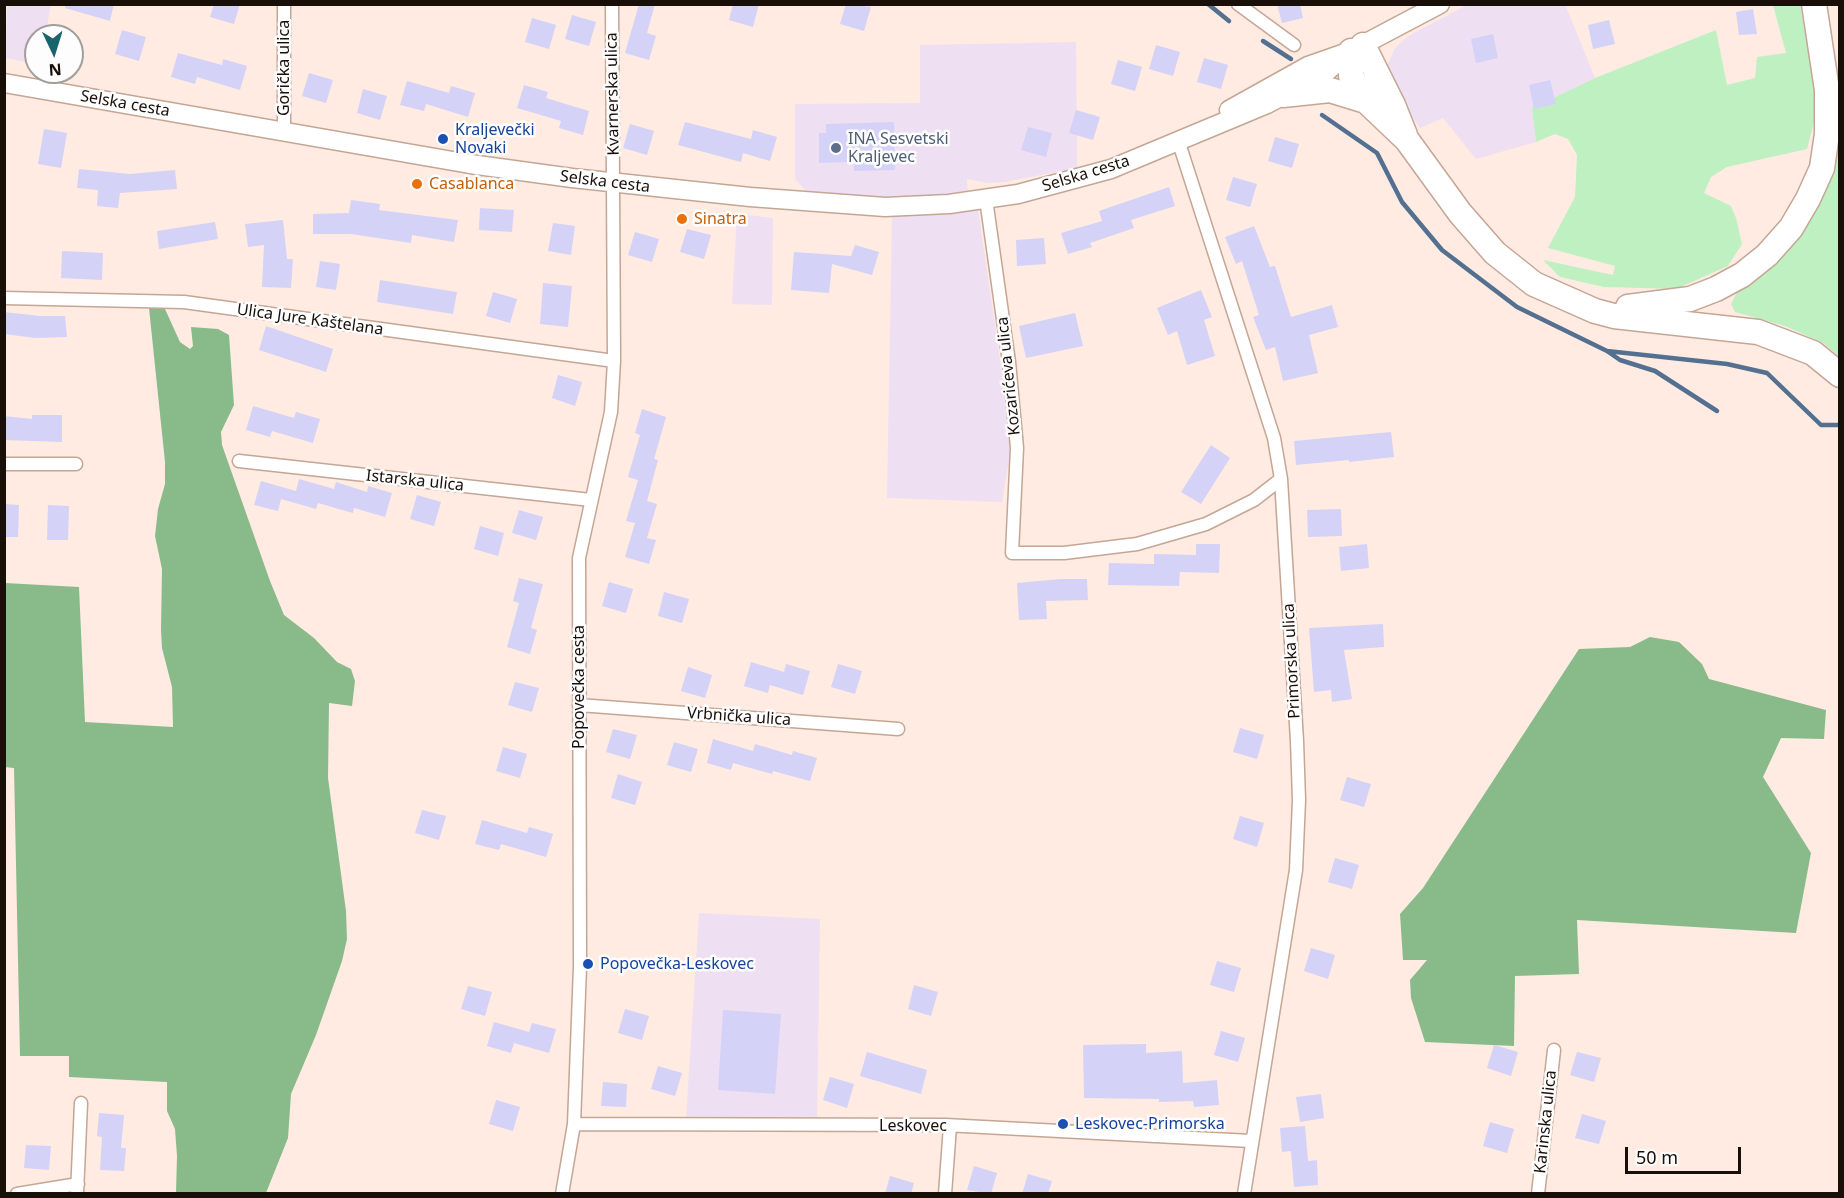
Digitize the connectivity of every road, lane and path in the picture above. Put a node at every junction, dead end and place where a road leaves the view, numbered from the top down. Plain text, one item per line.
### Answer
1 (284, 4) edge
2 (612, 4) edge
3 (1238, 4) edge
4 (1440, 4) edge
5 (1814, 4) edge
6 (1827, 4) edge
7 (1294, 45) dead end
8 (1357, 48) junction
9 (1839, 75) edge
10 (4, 83) edge
11 (1283, 95) junction
12 (1366, 101) junction
13 (1200, 130) junction
14 (284, 131) junction
15 (1178, 140) junction
16 (1407, 140) junction
17 (613, 184) junction
18 (986, 199) junction
19 (4, 298) edge
20 (1576, 302) junction
21 (614, 361) junction
22 (1839, 375) edge
23 (239, 461) dead end
24 (4, 464) edge
25 (76, 464) dead end
26 (1281, 479) junction
27 (591, 500) junction
28 (579, 705) junction
29 (898, 729) dead end
30 (1554, 1050) dead end
31 (81, 1103) dead end
32 (574, 1124) junction
33 (950, 1126) junction
34 (1251, 1141) junction
35 (77, 1189) edge
36 (17, 1194) edge
37 (562, 1194) edge
38 (945, 1194) edge
39 (1244, 1194) edge
40 (1538, 1194) edge

1 - 14 street, Gorička ulica
2 - 17 street, Kvarnerska ulica
3 - 7 street
4 - 8 main road
5 - 20 highway
6 - 9 highway
8 - 11 main road, Selska cesta
8 - 12 highway
8 - 13 main road, Selska cesta
8 - 16 highway
10 - 14 main road, Selska cesta
11 - 12 highway
11 - 13 main road, Selska cesta
12 - 16 highway
13 - 15 main road, Selska cesta
14 - 17 main road, Selska cesta
15 - 18 main road, Selska cesta
15 - 26 street, Primorska ulica
16 - 20 highway
17 - 18 main road, Selska cesta
17 - 21 street, Popovečka cesta
18 - 26 street, Kozarićeva ulica
19 - 21 street, Ulica Jure Kaštelana
20 - 22 highway
21 - 27 street, Popovečka cesta
23 - 27 street, Istarska ulica
24 - 25 street
26 - 34 street, Primorska ulica
27 - 28 street, Popovečka cesta
28 - 29 street, Vrbnička ulica
28 - 32 street, Popovečka cesta
30 - 40 street, Karinska ulica
31 - 35 street
32 - 33 street, Leskovec
32 - 37 street, Popovečka cesta
33 - 34 street, Leskovec
33 - 38 street
34 - 39 street, Primorska ulica
35 - 36 street

